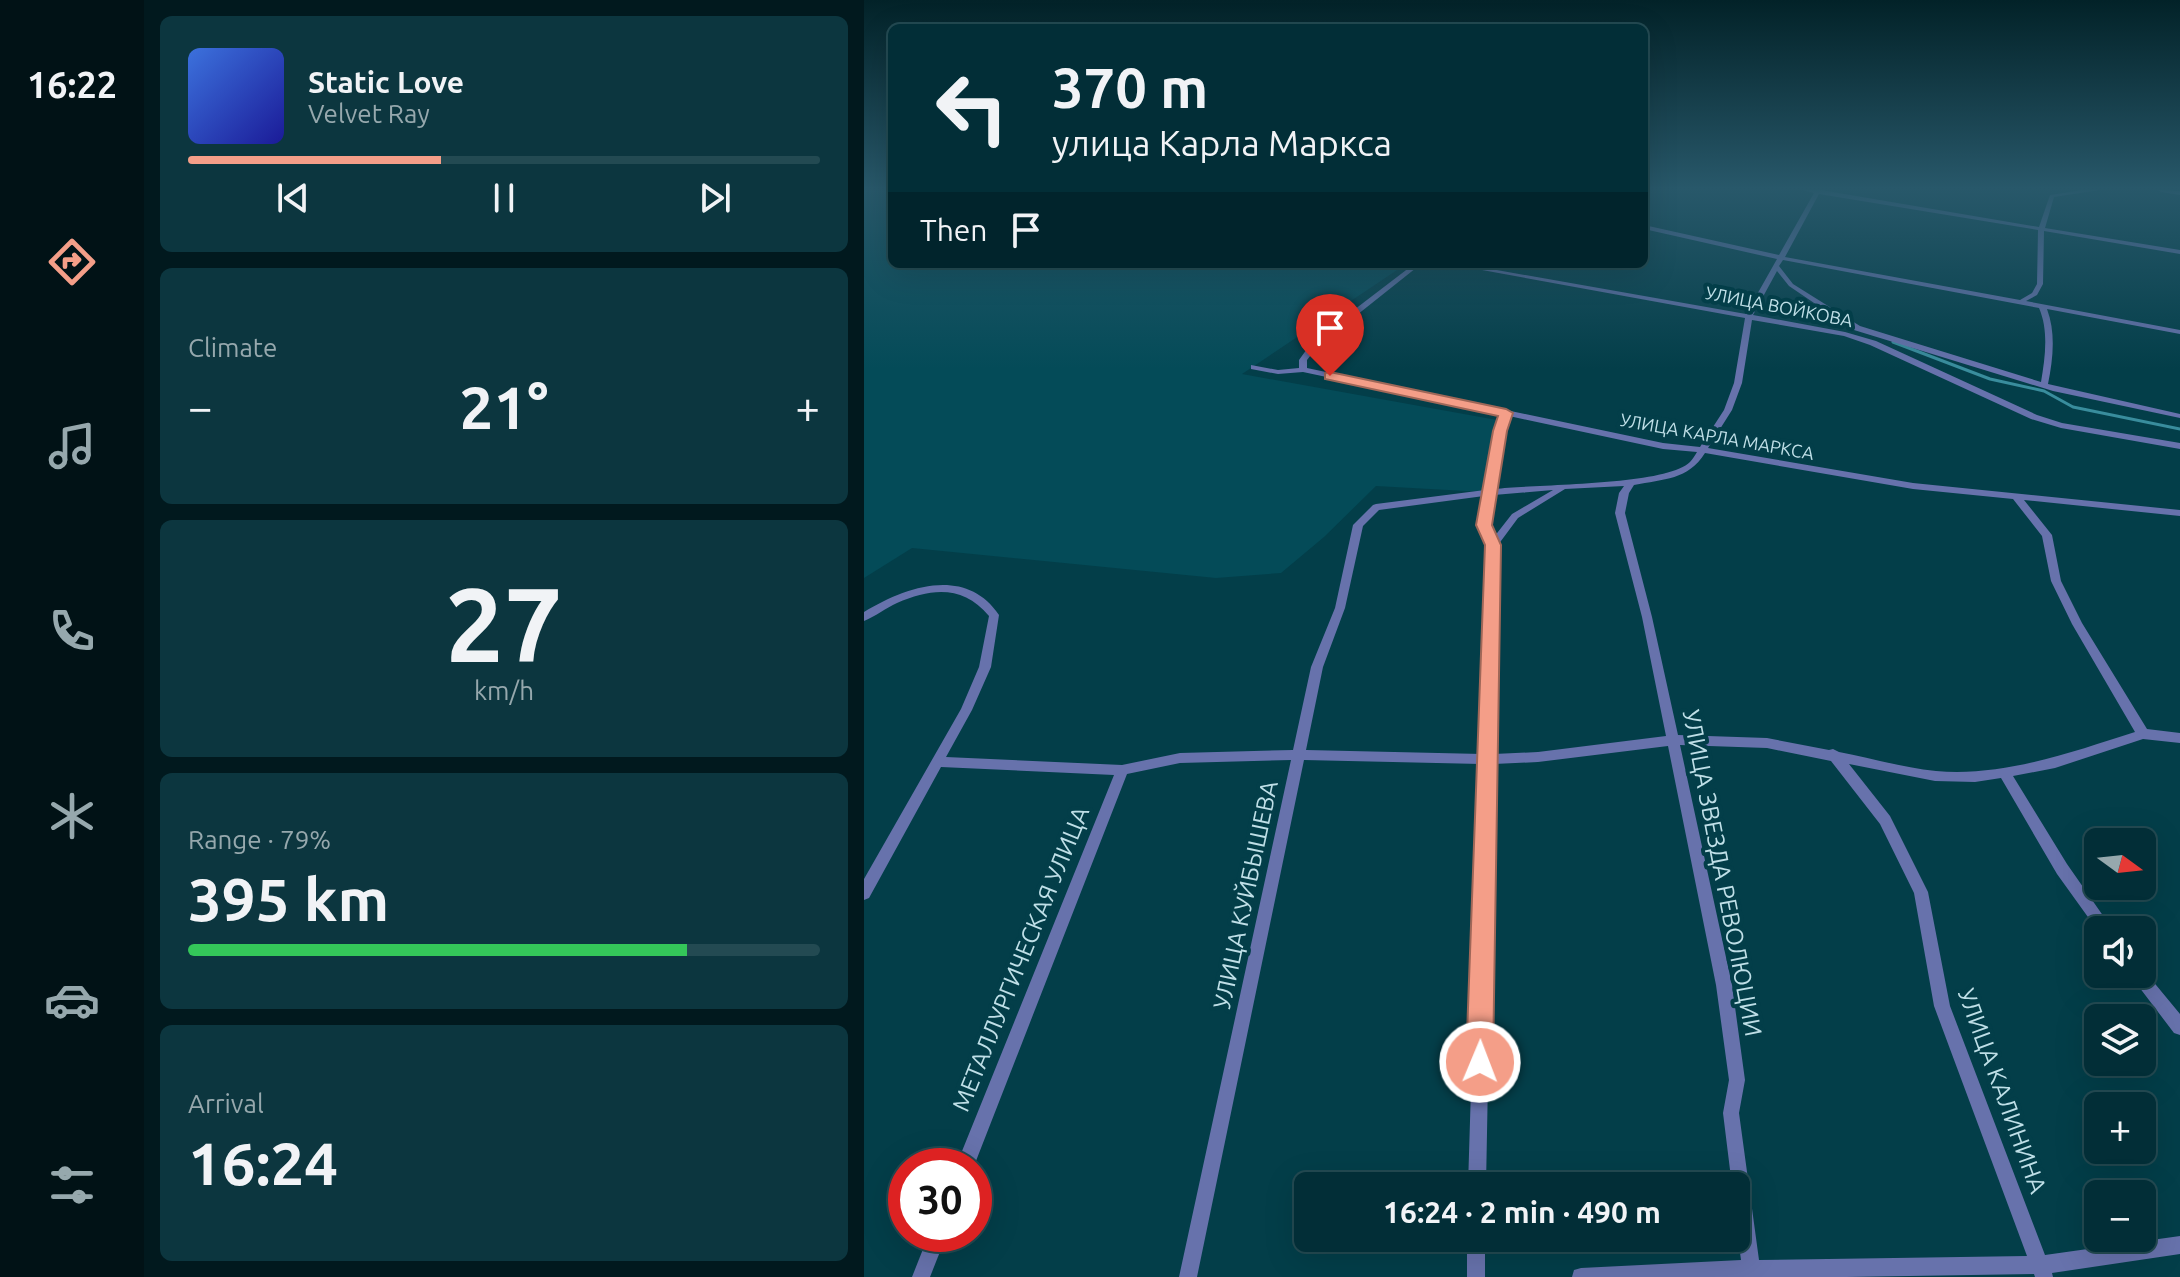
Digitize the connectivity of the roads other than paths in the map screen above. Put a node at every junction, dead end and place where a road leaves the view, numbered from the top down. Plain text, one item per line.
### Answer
1 (1729, 250) edge
2 (1787, 250) edge
3 (2041, 250) edge
4 (1780, 263) junction
5 (1413, 268) edge
6 (1475, 268) edge
7 (2022, 301) junction
8 (2041, 305) junction
9 (1749, 316) junction
10 (2180, 332) edge
11 (1254, 367) dead end
12 (1303, 370) junction
13 (2044, 384) junction
14 (1506, 413) junction
15 (2180, 416) edge
16 (2180, 446) edge
17 (1705, 450) junction
18 (1631, 483) junction
19 (1565, 486) junction
20 (1491, 493) junction
21 (2017, 498) junction
22 (2180, 513) edge
23 (1493, 545) junction
24 (864, 617) edge
25 (2143, 734) junction
26 (2180, 738) edge
27 (1673, 740) junction
28 (1832, 754) junction
29 (1298, 755) junction
30 (1489, 759) junction
31 (937, 762) junction
32 (1122, 770) junction
33 (2005, 774) junction
34 (864, 893) edge
35 (2096, 916) edge
36 (2149, 988) edge
37 (2180, 1027) edge
38 (972, 1148) edge
39 (1477, 1172) edge
40 (2180, 1245) edge
41 (931, 1252) edge
42 (1476, 1252) edge
43 (2042, 1271) edge
44 (1752, 1273) edge
45 (921, 1277) edge
46 (1188, 1277) edge
47 (1476, 1277) edge
48 (1581, 1277) edge

1 - 4 street
2 - 4 street
3 - 7 street
4 - 7 street
4 - 9 street
4 - 13 street, УЛИЦА ВОЙКОВА
5 - 12 street
6 - 9 street, УЛИЦА ВОЙКОВА
7 - 8 street
8 - 10 street
8 - 13 street
9 - 16 street, УЛИЦА ВОЙКОВА
9 - 17 street
11 - 12 street, УЛИЦА КАРЛА МАРКСА
12 - 14 street, УЛИЦА КАРЛА МАРКСА
13 - 15 street, УЛИЦА ВОЙКОВА
14 - 17 street, УЛИЦА КАРЛА МАРКСА
14 - 20 street
17 - 18 street
17 - 21 street, УЛИЦА КАРЛА МАРКСА
18 - 19 street
18 - 27 street, УЛИЦА ЗВЕЗДА РЕВОЛЮЦИИ
19 - 20 street
19 - 23 street
20 - 23 street
20 - 29 street, УЛИЦА КУЙБЫШЕВА
21 - 22 street, УЛИЦА КАРЛА МАРКСА
21 - 25 street
23 - 30 street
24 - 31 street
25 - 26 street
25 - 33 street
27 - 28 street
27 - 30 street
27 - 44 street, УЛИЦА ЗВЕЗДА РЕВОЛЮЦИИ
28 - 33 street
28 - 43 street, УЛИЦА КАЛИНИНА
29 - 30 street
29 - 32 street
29 - 46 street, УЛИЦА КУЙБЫШЕВА
30 - 39 street
31 - 32 street
31 - 34 street
32 - 38 street, МЕТАЛЛУРГИЧЕСКАЯ УЛИЦА
33 - 35 street
36 - 37 street
40 - 43 street
41 - 45 street
42 - 47 street
43 - 44 street
44 - 48 street

